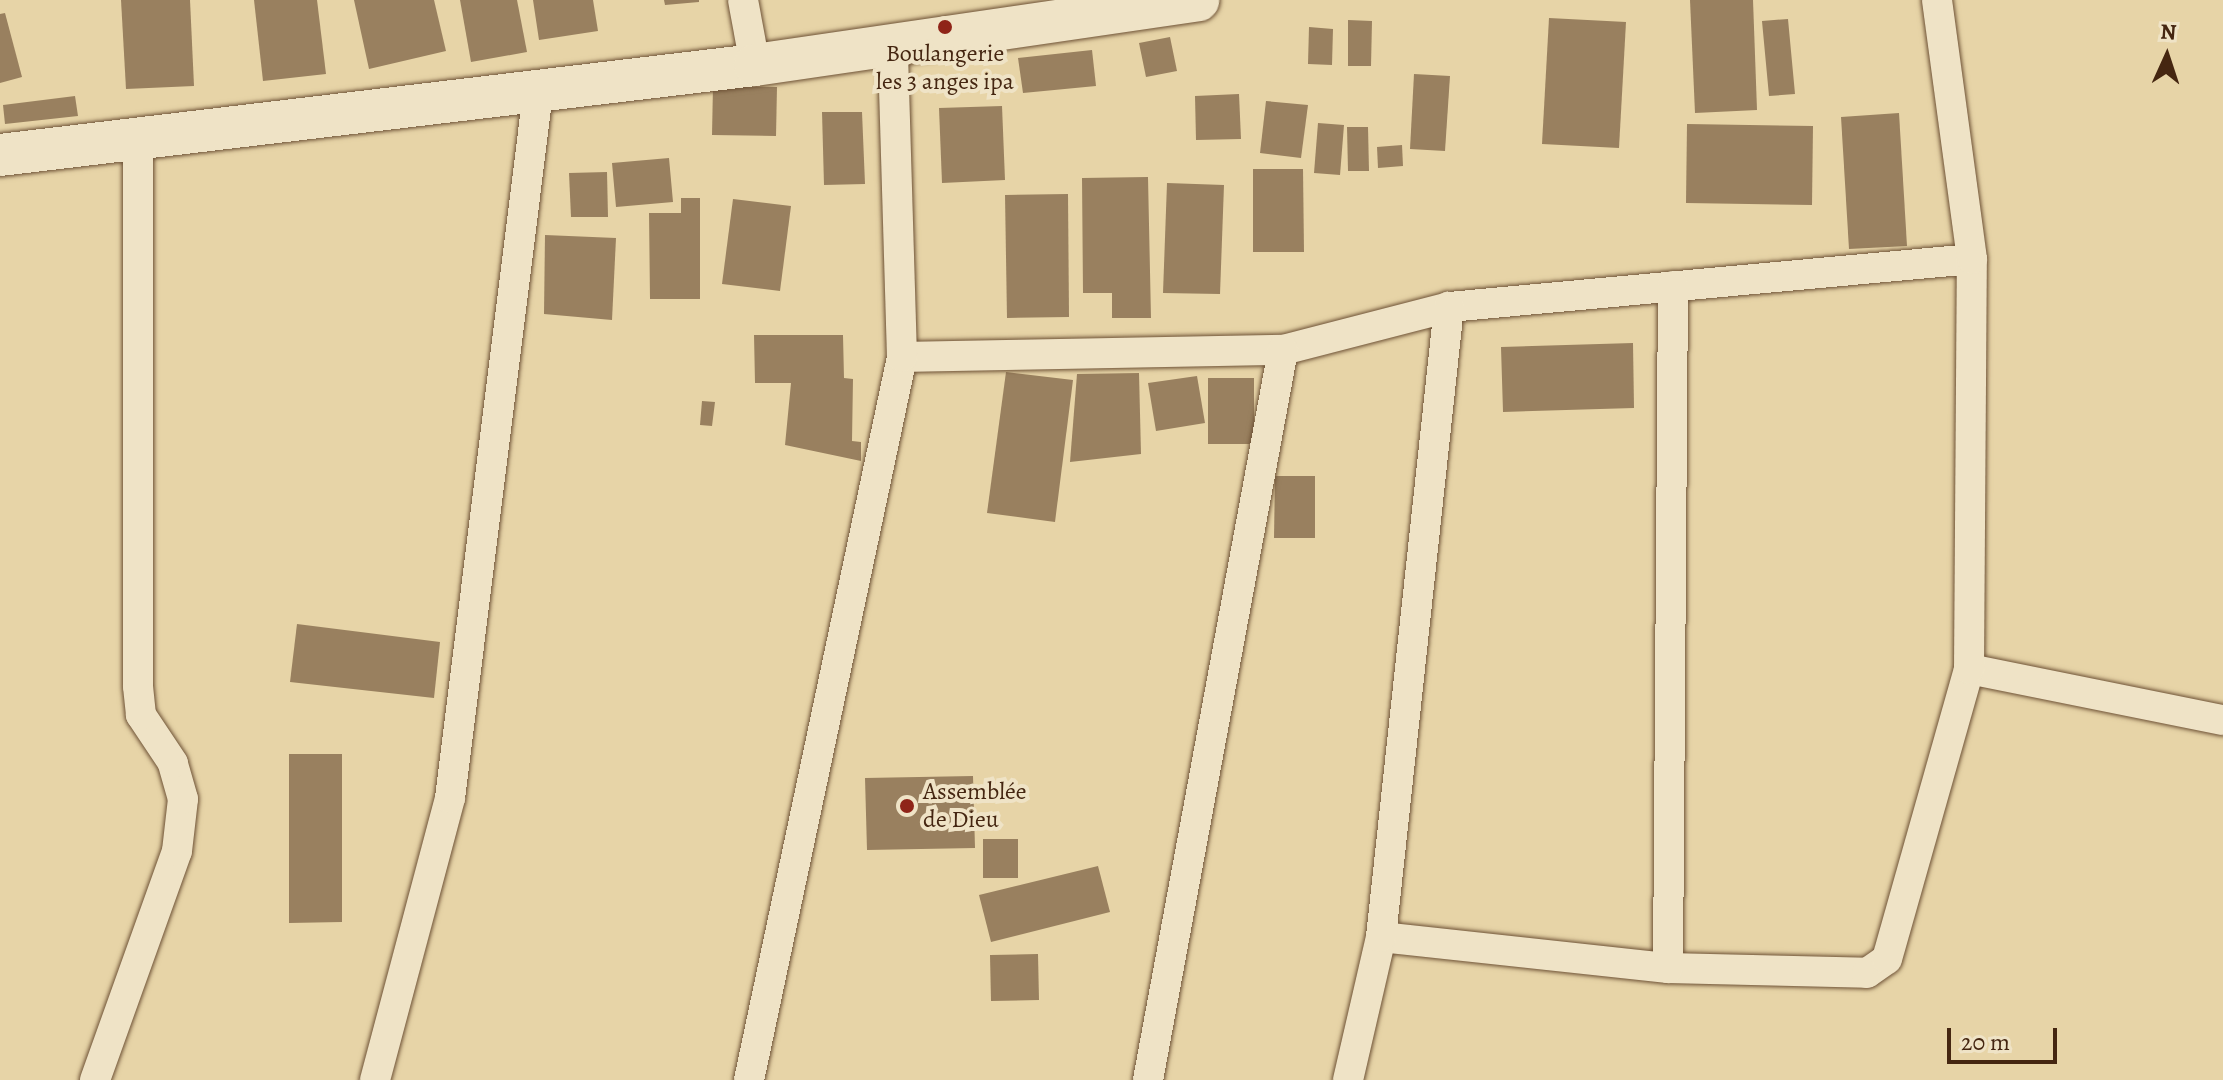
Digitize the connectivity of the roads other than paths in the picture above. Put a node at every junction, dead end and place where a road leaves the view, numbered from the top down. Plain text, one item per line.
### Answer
1 (743, 0) edge
2 (1198, 0) edge
3 (1937, 0) edge
4 (893, 47) junction
5 (755, 65) junction
6 (538, 92) junction
7 (138, 138) junction
8 (0, 155) edge
9 (1972, 259) junction
10 (1673, 286) junction
11 (1449, 307) junction
12 (1283, 350) junction
13 (902, 357) junction
14 (1969, 669) junction
15 (2223, 720) edge
16 (1381, 937) junction
17 (1668, 968) junction
18 (95, 1080) edge
19 (375, 1080) edge
20 (749, 1080) edge
21 (1148, 1080) edge
22 (1348, 1080) edge

1 - 5 street
2 - 4 main road
3 - 9 street
4 - 5 main road
4 - 13 street
5 - 6 main road
6 - 7 main road
6 - 19 street
7 - 8 main road
7 - 18 street
9 - 10 street
9 - 14 street
10 - 11 street
10 - 17 street
11 - 12 street
11 - 16 street
12 - 13 street
12 - 21 street
13 - 20 street
14 - 15 street
14 - 17 street
16 - 17 street
16 - 22 street

